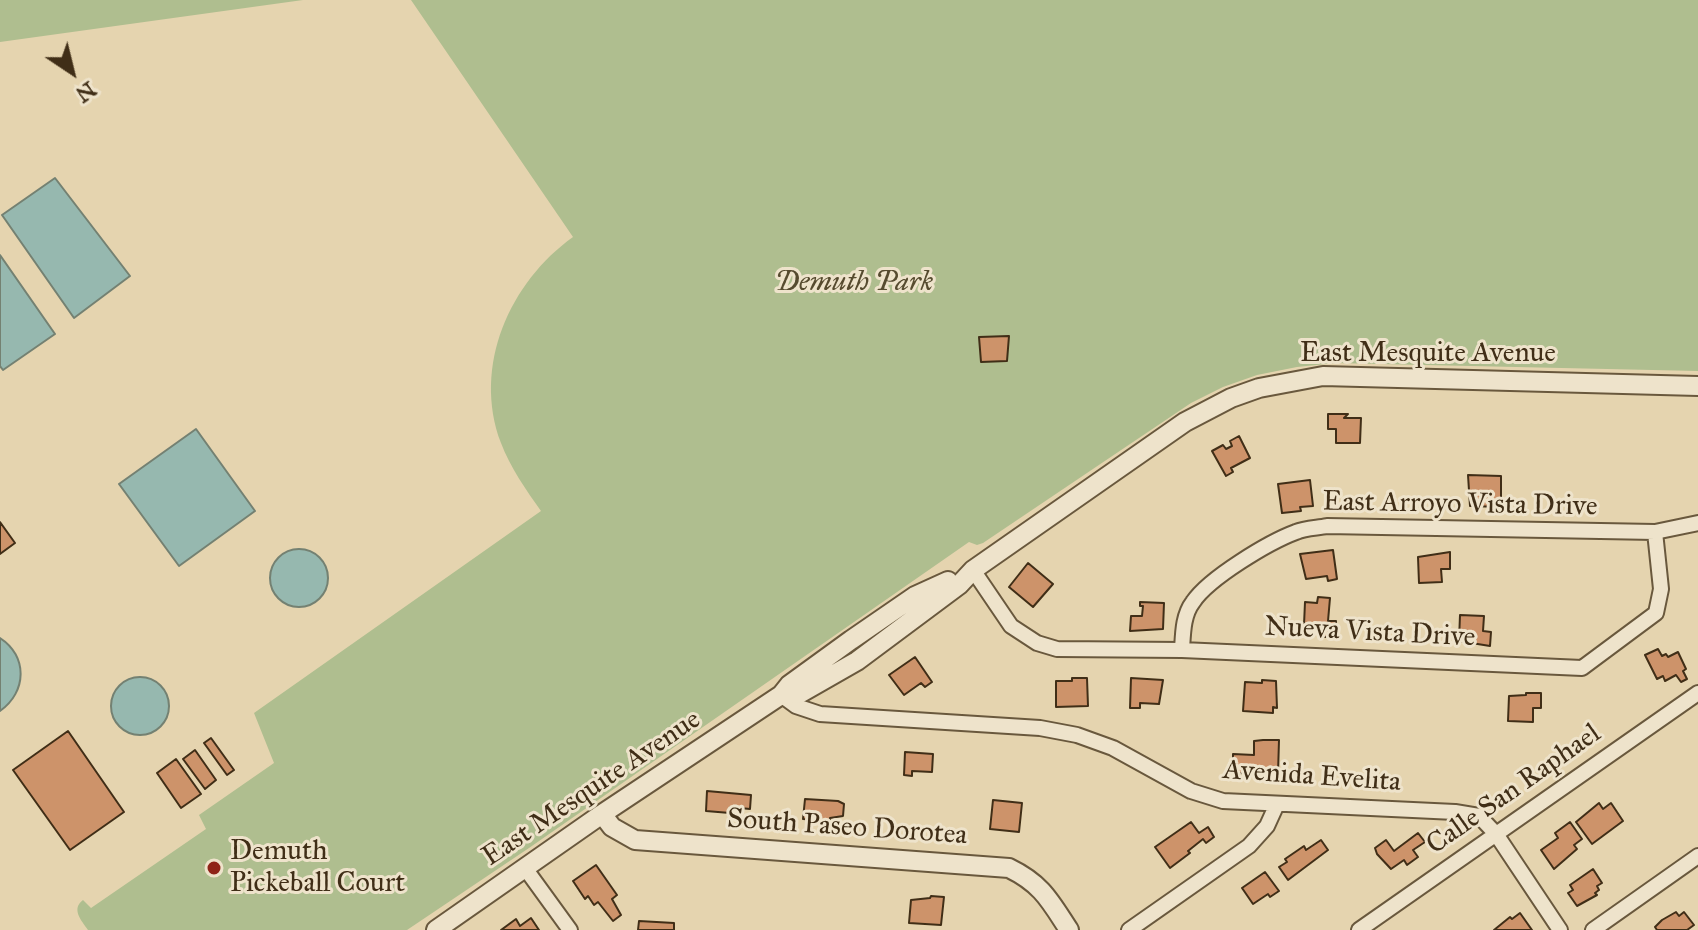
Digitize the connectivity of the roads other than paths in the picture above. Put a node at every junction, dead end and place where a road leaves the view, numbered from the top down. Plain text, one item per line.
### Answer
1 (1698, 386) edge
2 (1698, 523) edge
3 (1655, 532) junction
4 (973, 570) junction
5 (1182, 650) junction
6 (1698, 693) edge
7 (781, 695) junction
8 (1277, 804) junction
9 (602, 814) junction
10 (1496, 834) junction
11 (1698, 856) edge
12 (525, 868) junction
13 (436, 930) edge
14 (570, 930) edge
15 (1069, 930) edge
16 (1129, 930) edge
17 (1359, 930) edge
18 (1560, 930) edge
19 (1593, 930) edge

1 - 4 street, East Mesquite Avenue
2 - 3 street
3 - 5 street, East Arroyo Vista Drive
3 - 5 street, Nueva Vista Drive
4 - 5 street, Nueva Vista Drive
4 - 7 street, East Mesquite Avenue
6 - 10 street, Calle San Raphael
7 - 8 street, Avenida Evelita
7 - 9 street, East Mesquite Avenue
8 - 10 street, Avenida Evelita
8 - 16 street
9 - 12 street, East Mesquite Avenue
9 - 15 street, South Paseo Dorotea
10 - 17 street, Calle San Raphael
10 - 18 street, Avenida Evelita
11 - 19 street
12 - 13 street, East Mesquite Avenue
12 - 14 street

